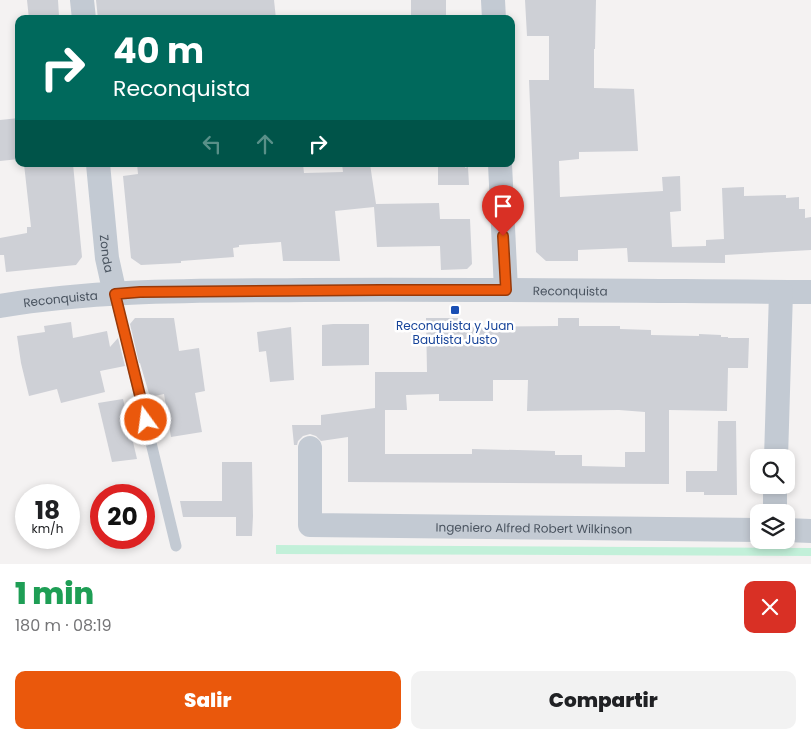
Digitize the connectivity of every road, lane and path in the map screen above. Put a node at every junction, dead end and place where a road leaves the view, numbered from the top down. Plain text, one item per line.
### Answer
1 (82, 0) edge
2 (493, 0) edge
3 (84, 15) edge
4 (494, 15) edge
5 (98, 167) edge
6 (500, 167) edge
7 (506, 290) junction
8 (781, 292) junction
9 (811, 292) edge
10 (115, 294) junction
11 (0, 306) edge
12 (310, 448) dead end
13 (776, 449) edge
14 (750, 530) edge
15 (795, 530) edge
16 (811, 531) edge
17 (176, 546) dead end

1 - 3 street
2 - 4 street
5 - 10 street, Zonda
6 - 7 street
7 - 8 street, Reconquista
7 - 10 street, Reconquista
8 - 9 street, Reconquista
8 - 13 street
10 - 11 street, Reconquista
10 - 17 lane, Zonda
12 - 14 street, Ingeniero Alfred Robert Wilkinson
15 - 16 street

